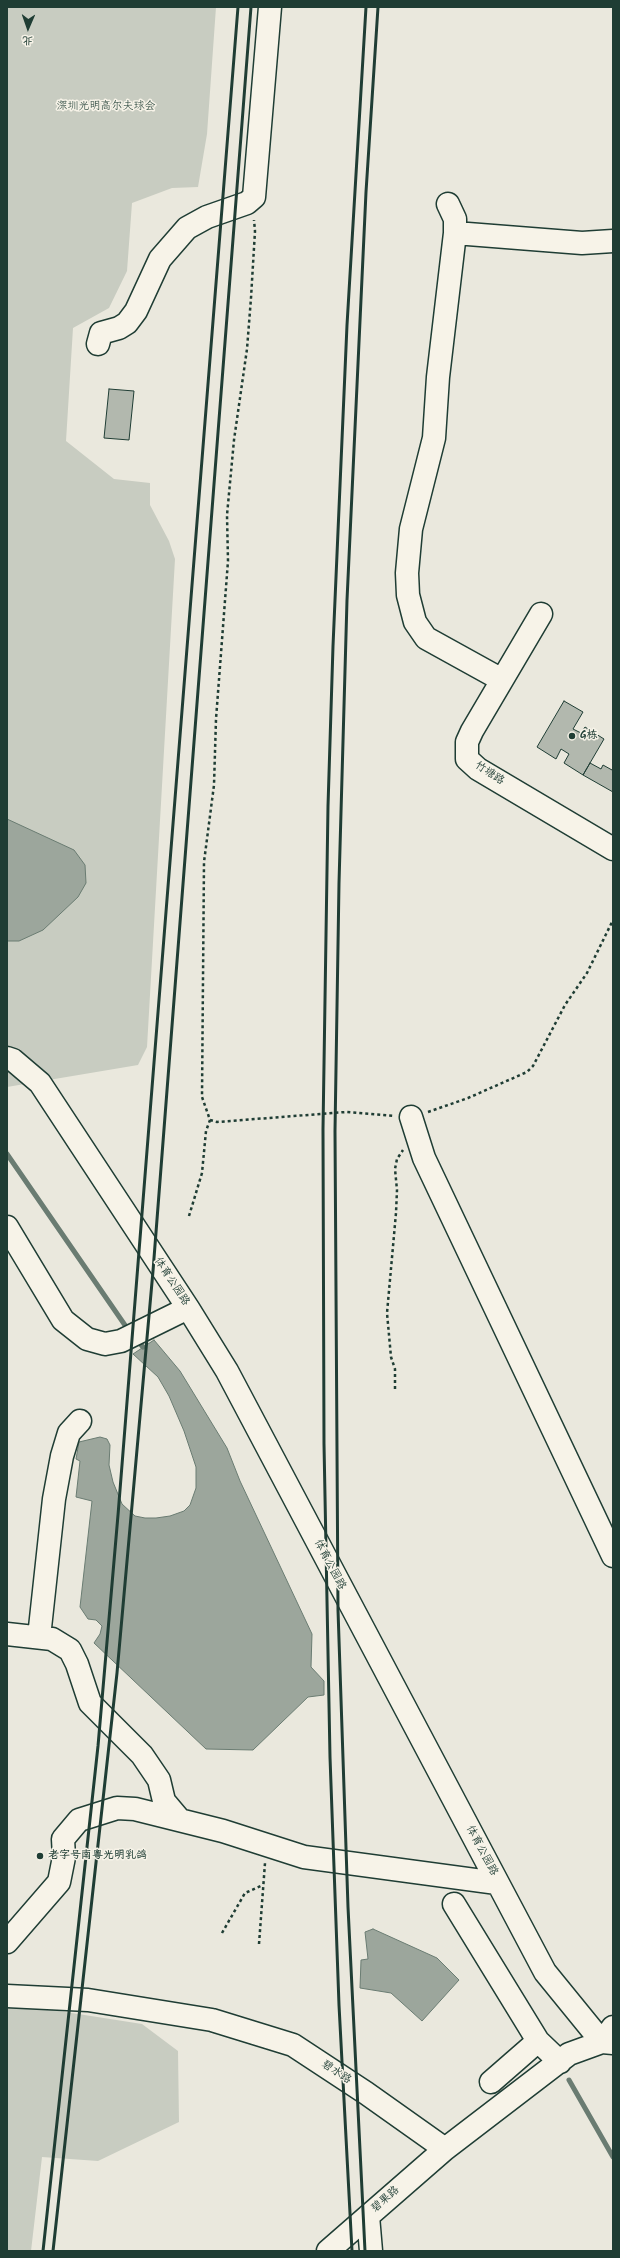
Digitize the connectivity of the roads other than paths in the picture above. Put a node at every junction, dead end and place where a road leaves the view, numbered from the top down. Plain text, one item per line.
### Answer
1 (270, 7) edge
2 (448, 204) dead end
3 (455, 233) junction
4 (613, 241) edge
5 (98, 344) dead end
6 (541, 614) dead end
7 (502, 680) junction
8 (613, 849) edge
9 (7, 1058) edge
10 (411, 1117) road end
11 (7, 1227) edge
12 (188, 1308) junction
13 (80, 1421) dead end
14 (613, 1556) edge
15 (7, 1634) edge
16 (40, 1637) junction
17 (180, 1820) junction
18 (497, 1883) junction
19 (454, 1904) dead end
20 (7, 1942) edge
21 (7, 1996) edge
22 (609, 2037) edge
23 (538, 2041) junction
24 (560, 2062) junction
25 (491, 2082) dead end
26 (445, 2149) junction
27 (368, 2216) junction
28 (328, 2251) edge
29 (371, 2251) edge

1 - 5 street
2 - 3 street
3 - 4 street
3 - 7 street
6 - 7 street, 竹塘路
7 - 8 street, 竹塘路
9 - 12 street, 体育公园路
10 - 14 street
11 - 12 street
12 - 18 street, 体育公园路
13 - 16 street
15 - 16 street
16 - 17 street
17 - 18 street
17 - 20 street
18 - 22 street, 体育公园路
19 - 23 street
21 - 26 street, 碧水路
22 - 24 street
23 - 24 street
23 - 25 street
24 - 26 street
26 - 27 street, 碧果路
27 - 28 street, 碧果路
27 - 29 street

